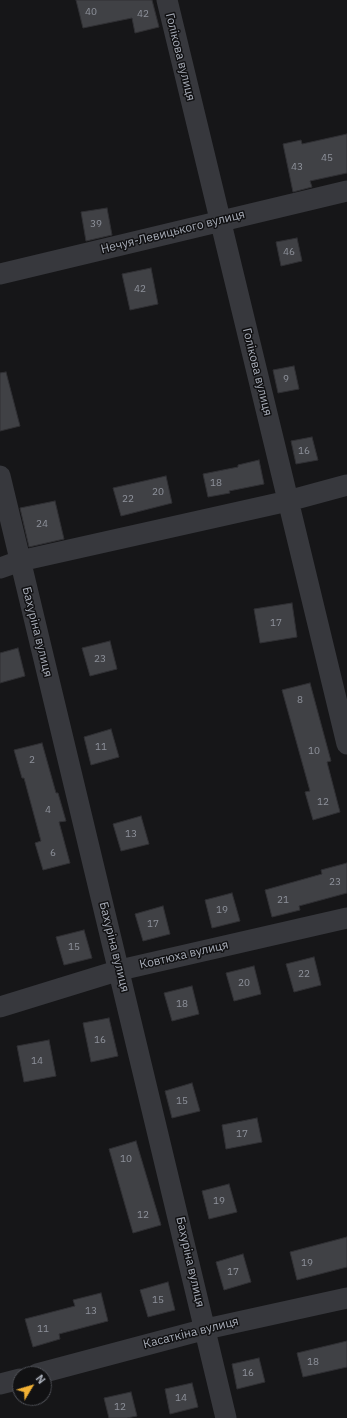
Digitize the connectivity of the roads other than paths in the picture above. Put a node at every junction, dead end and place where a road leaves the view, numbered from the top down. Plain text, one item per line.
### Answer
1 (167, 0) edge
2 (347, 191) edge
3 (220, 220) junction
4 (0, 274) edge
5 (0, 476) edge
6 (347, 485) edge
7 (288, 501) junction
8 (20, 561) junction
9 (0, 568) edge
10 (347, 744) edge
11 (347, 918) edge
12 (120, 970) junction
13 (0, 1007) edge
14 (347, 1298) edge
15 (206, 1328) junction
16 (52, 1370) edge
17 (12, 1381) edge
18 (0, 1384) edge
19 (226, 1418) edge

1 - 3 street, Голікова вулиця
2 - 3 street, Нечуя-Левицького вулиця
3 - 4 street, Нечуя-Левицького вулиця
3 - 7 street, Голікова вулиця
5 - 8 street, Бахуріна вулиця
6 - 7 street
7 - 8 street
7 - 10 street, Голікова вулиця
8 - 9 street
8 - 12 street, Бахуріна вулиця
11 - 12 street, Ковтюха вулиця
12 - 13 street, Ковтюха вулиця
12 - 15 street, Бахуріна вулиця
14 - 15 street, Касаткіна вулиця
15 - 16 street, Касаткіна вулиця
15 - 19 street, Бахуріна вулиця
17 - 18 street

